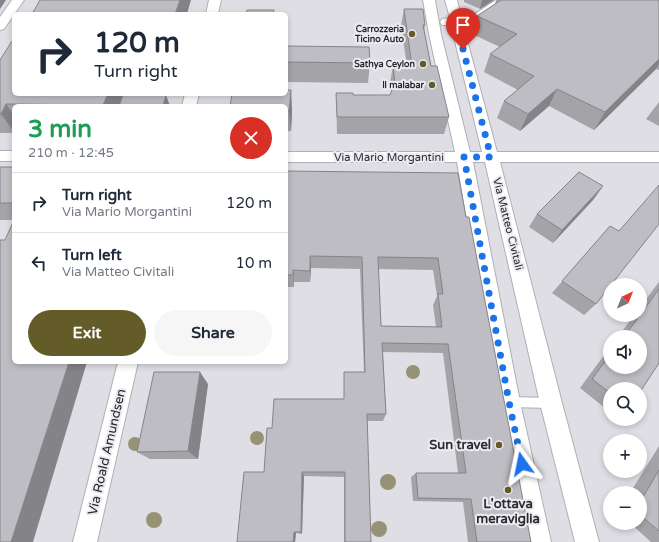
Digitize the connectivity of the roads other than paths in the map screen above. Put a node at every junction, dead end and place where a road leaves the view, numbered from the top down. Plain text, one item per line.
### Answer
1 (18, 0) edge
2 (215, 0) edge
3 (429, 0) edge
4 (451, 0) edge
5 (504, 0) edge
6 (212, 12) edge
7 (433, 22) junction
8 (457, 22) junction
9 (0, 26) edge
10 (0, 156) edge
11 (12, 156) edge
12 (288, 157) edge
13 (464, 157) junction
14 (491, 157) junction
15 (659, 157) edge
16 (128, 364) edge
17 (509, 402) junction
18 (551, 403) junction
19 (85, 542) edge
20 (539, 542) edge
21 (587, 542) edge

1 - 9 street
2 - 6 street
3 - 7 street
4 - 8 street, Via Matteo Civitali
5 - 8 street
7 - 8 street
7 - 13 street
8 - 14 street, Via Matteo Civitali
10 - 11 street
12 - 13 street, Via Mario Morgantini
13 - 14 street, Via Mario Morgantini
13 - 17 street
14 - 15 street, Via Mario Morgantini
14 - 18 street, Via Matteo Civitali
16 - 19 street, Via Roald Amundsen
17 - 18 lane
17 - 20 street
18 - 21 street, Via Matteo Civitali

